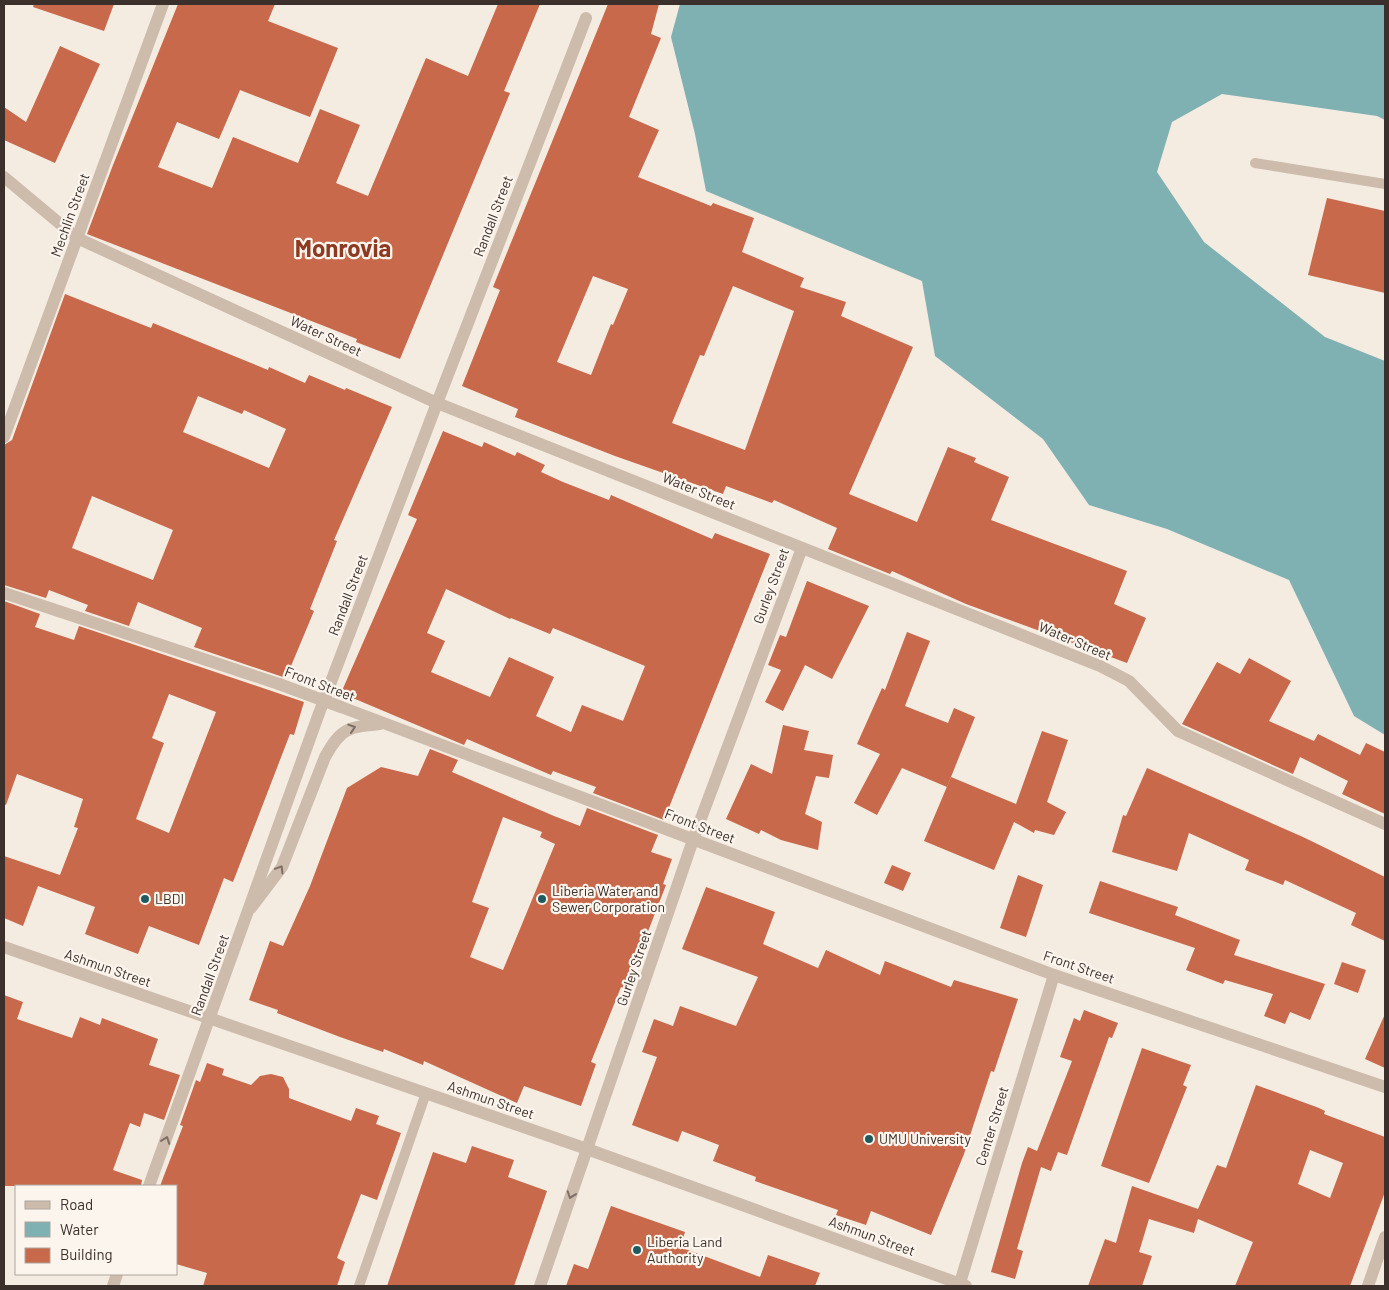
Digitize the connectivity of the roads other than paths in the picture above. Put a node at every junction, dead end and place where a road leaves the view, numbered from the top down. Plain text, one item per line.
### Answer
1 (163, 4) edge
2 (586, 18) dead end
3 (1254, 164) dead end
4 (4, 177) edge
5 (1385, 184) edge
6 (77, 238) junction
7 (437, 403) junction
8 (4, 437) edge
9 (802, 548) junction
10 (4, 593) edge
11 (384, 724) junction
12 (1385, 824) edge
13 (693, 840) junction
14 (251, 908) junction
15 (4, 947) edge
16 (1054, 975) junction
17 (210, 1020) junction
18 (1385, 1087) edge
19 (426, 1093) junction
20 (587, 1149) junction
21 (149, 1185) edge
22 (1385, 1237) edge
23 (962, 1285) edge
24 (359, 1286) edge
25 (540, 1286) edge
26 (1368, 1286) edge

1 - 6 street, Mechlin Street
2 - 7 street, Randall Street
3 - 5 lane
4 - 6 street, Water Street
6 - 7 street, Water Street
6 - 8 street, Mechlin Street
7 - 9 street, Water Street
7 - 14 street, Randall Street
9 - 12 street, Water Street
9 - 13 street, Gurley Street
10 - 11 street, Front Street, bridge
11 - 13 street, Front Street
14 -> 11 street
13 - 16 street, Front Street
13 - 20 street, Gurley Street
14 - 17 street, Randall Street
15 - 17 street, Ashmun Street
16 - 18 street, Front Street
16 - 23 street, Center Street
17 - 19 street, Ashmun Street
21 -> 17 street, Randall Street
19 - 20 street, Ashmun Street
19 - 24 lane
20 - 23 street, Ashmun Street
20 -> 25 street, Gurley Street
22 - 26 street

